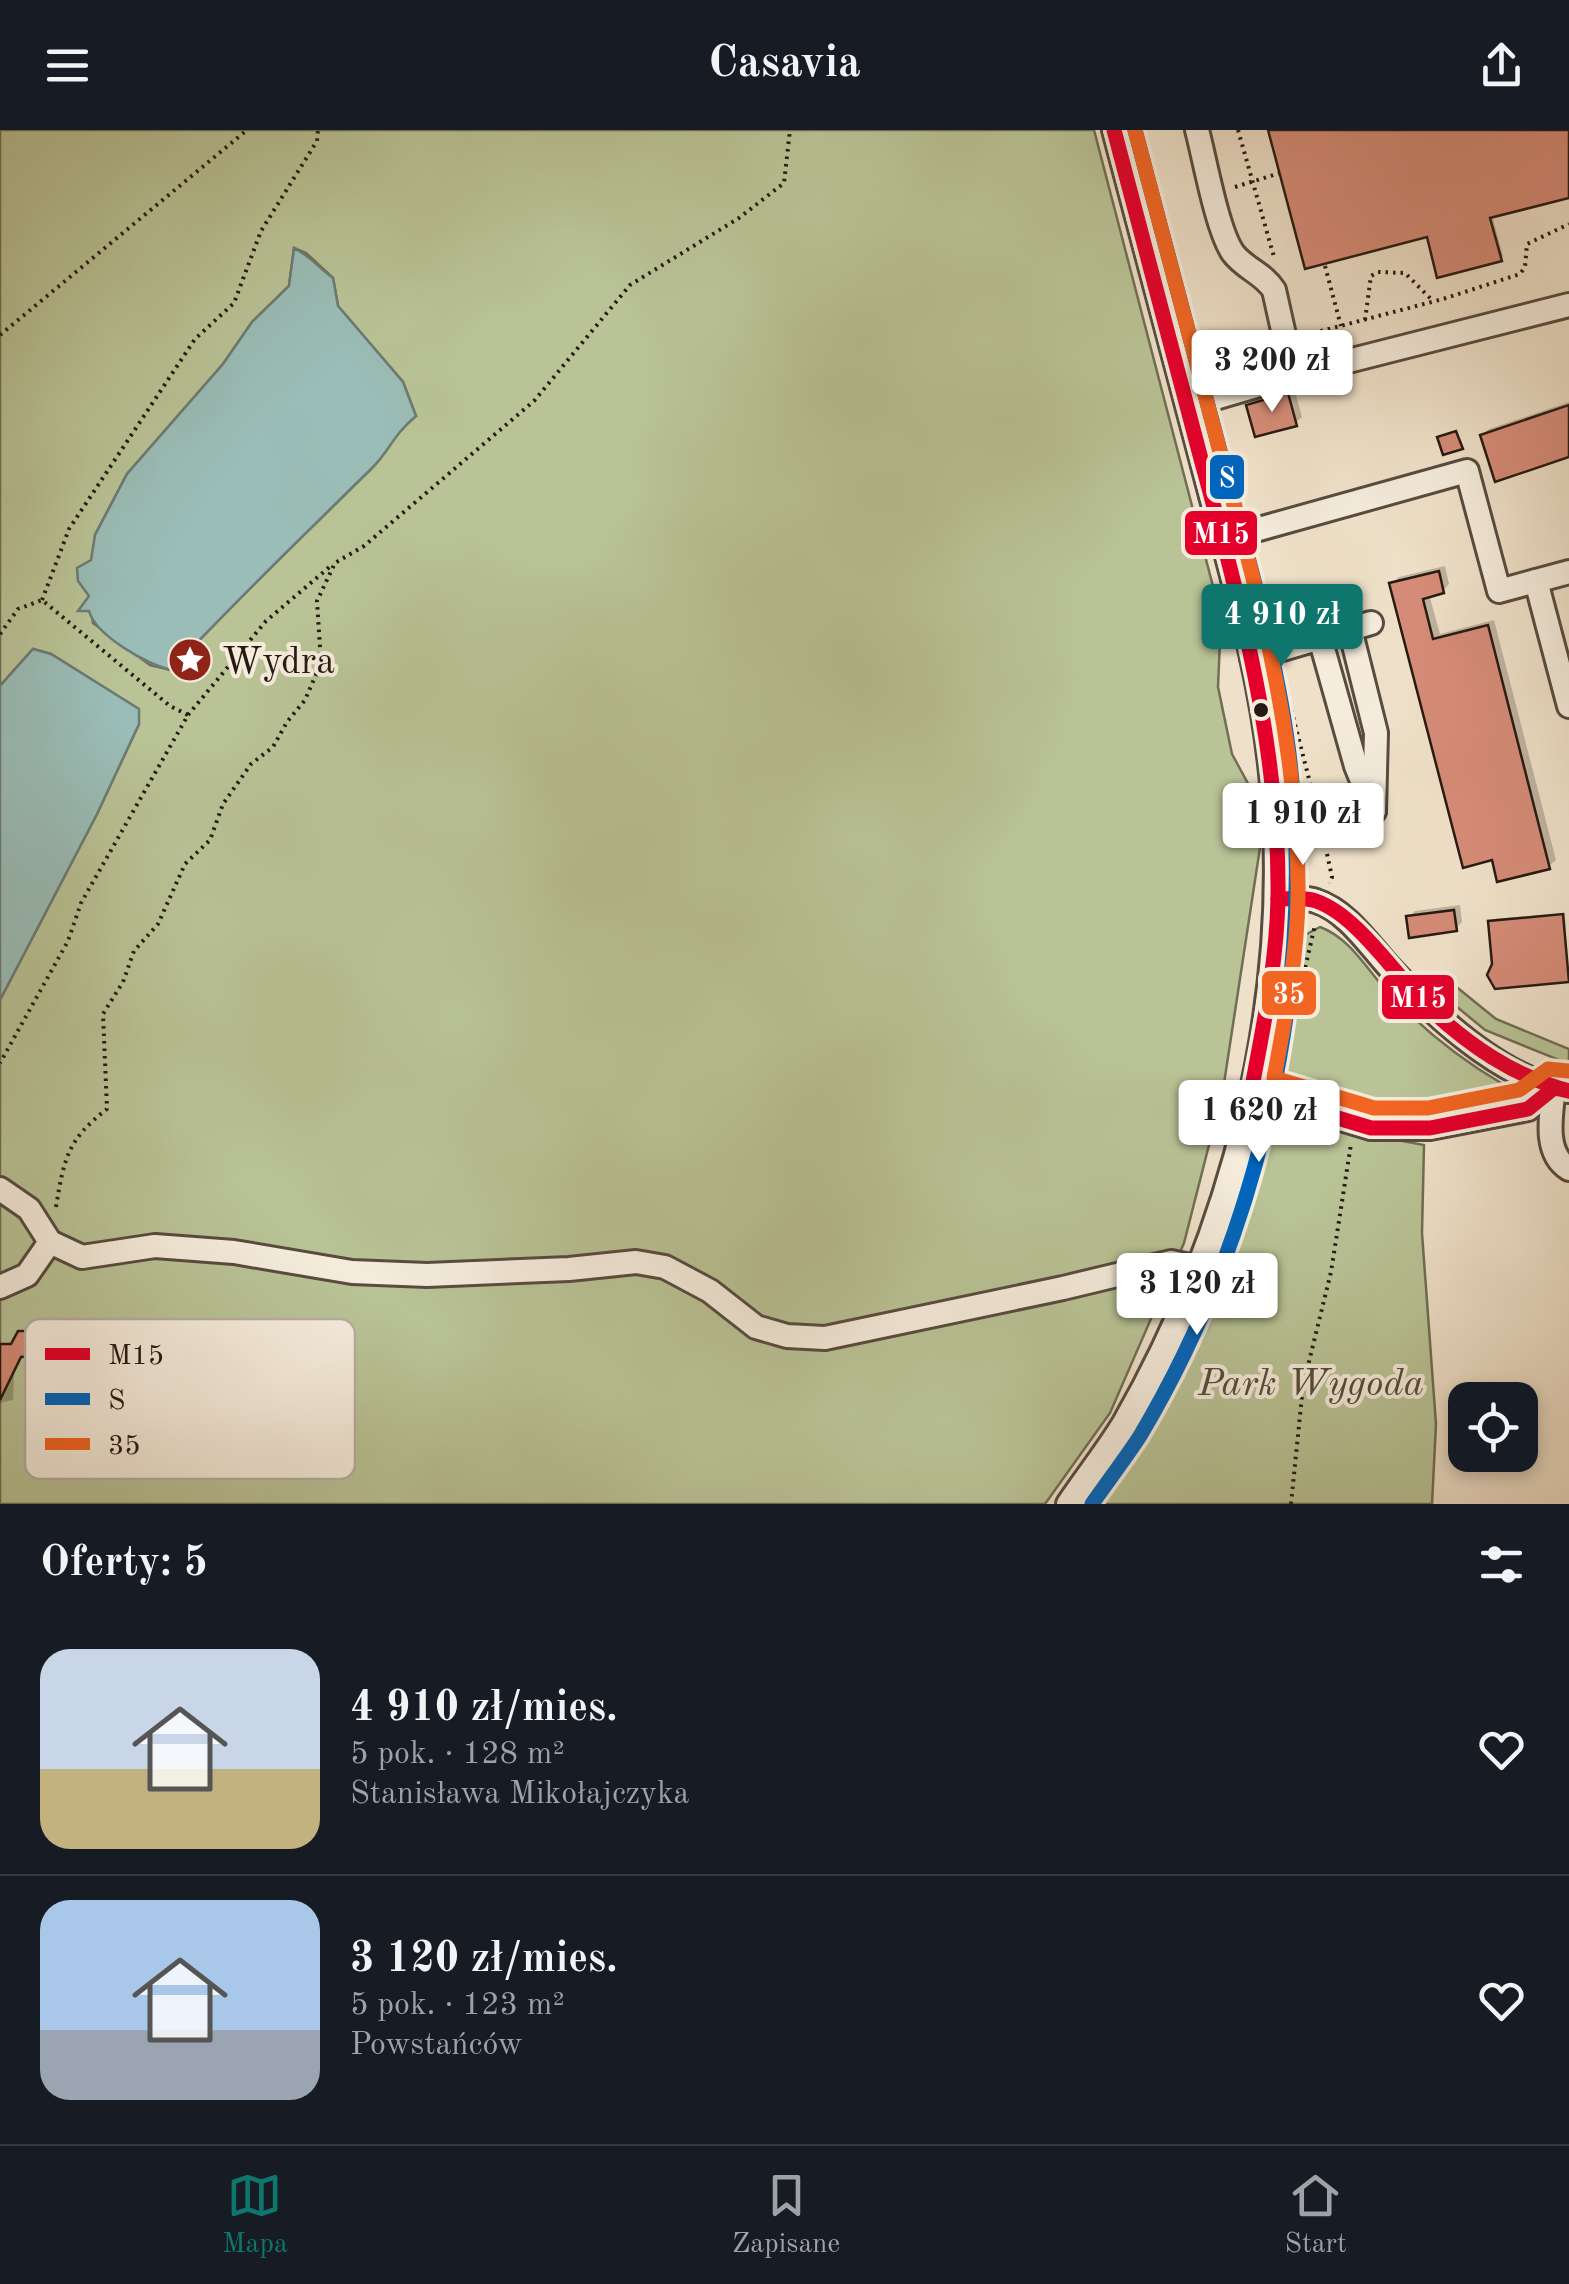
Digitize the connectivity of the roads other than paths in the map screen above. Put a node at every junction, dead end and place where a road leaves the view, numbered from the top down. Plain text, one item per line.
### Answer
1 (1114, 130) edge
2 (1197, 130) edge
3 (1569, 305) edge
4 (1293, 375) junction
5 (1188, 406) junction
6 (1223, 539) junction
7 (1569, 572) edge
8 (1536, 581) junction
9 (1320, 638) junction
10 (1252, 658) junction
11 (1569, 706) edge
12 (1374, 811) junction
13 (1276, 838) junction
14 (1278, 899) junction
15 (1561, 1089) edge
16 (1251, 1092) junction
17 (1569, 1169) edge
18 (0, 1189) edge
19 (50, 1242) junction
20 (1198, 1268) junction
21 (0, 1287) edge
22 (1068, 1504) edge

1 - 5 street
2 - 4 street
3 - 4 street
4 - 5 street
5 - 6 street
6 - 8 street
6 - 10 street
7 - 8 street
8 - 11 street
9 - 10 street
9 - 12 street
9 - 12 street
10 - 13 street
12 - 13 street
13 - 14 street
14 - 15 street
14 - 16 street
15 - 16 street
15 - 17 street
16 - 20 street
18 - 19 street
19 - 20 street
19 - 21 street
20 - 22 street

